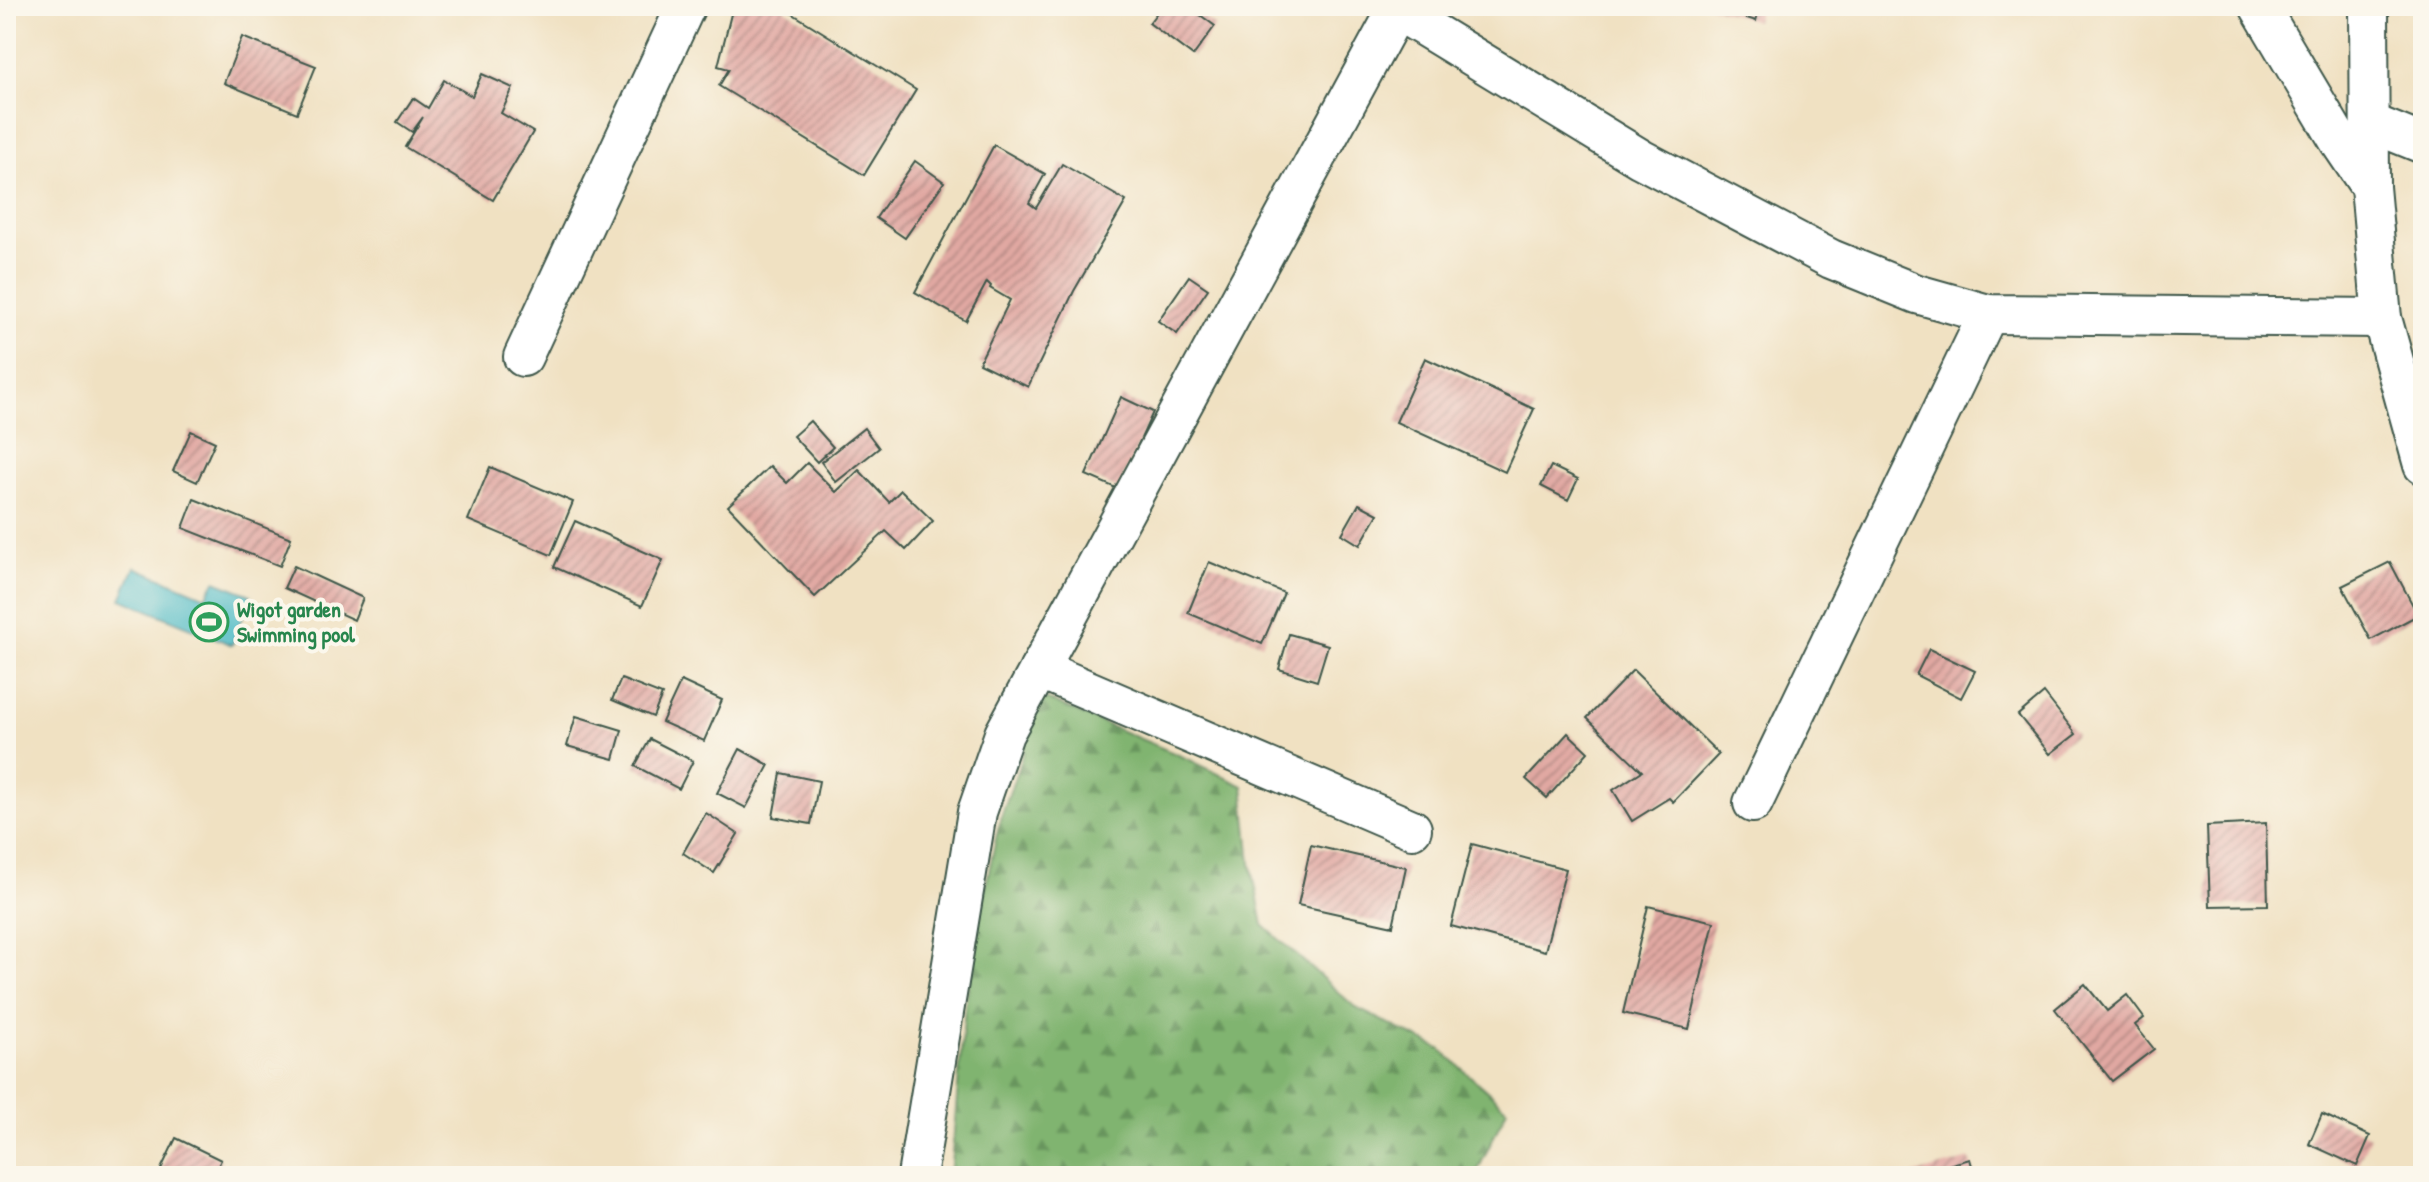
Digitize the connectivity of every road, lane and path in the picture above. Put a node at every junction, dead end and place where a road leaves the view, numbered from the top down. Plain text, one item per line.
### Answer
1 (686, 6) edge
2 (2259, 6) edge
3 (2369, 6) edge
4 (1396, 7) edge
5 (2371, 123) junction
6 (2423, 144) edge
7 (2370, 187) junction
8 (1988, 314) junction
9 (2382, 318) junction
10 (523, 357) dead end
11 (2423, 465) edge
12 (1039, 669) junction
13 (1753, 803) dead end
14 (1412, 829) dead end
15 (917, 1176) edge

1 - 10 street
2 - 7 street
3 - 5 street
4 - 8 street
4 - 12 street
5 - 6 street
5 - 7 street
7 - 9 street
8 - 9 street
8 - 13 street
9 - 11 street
12 - 14 street
12 - 15 street

